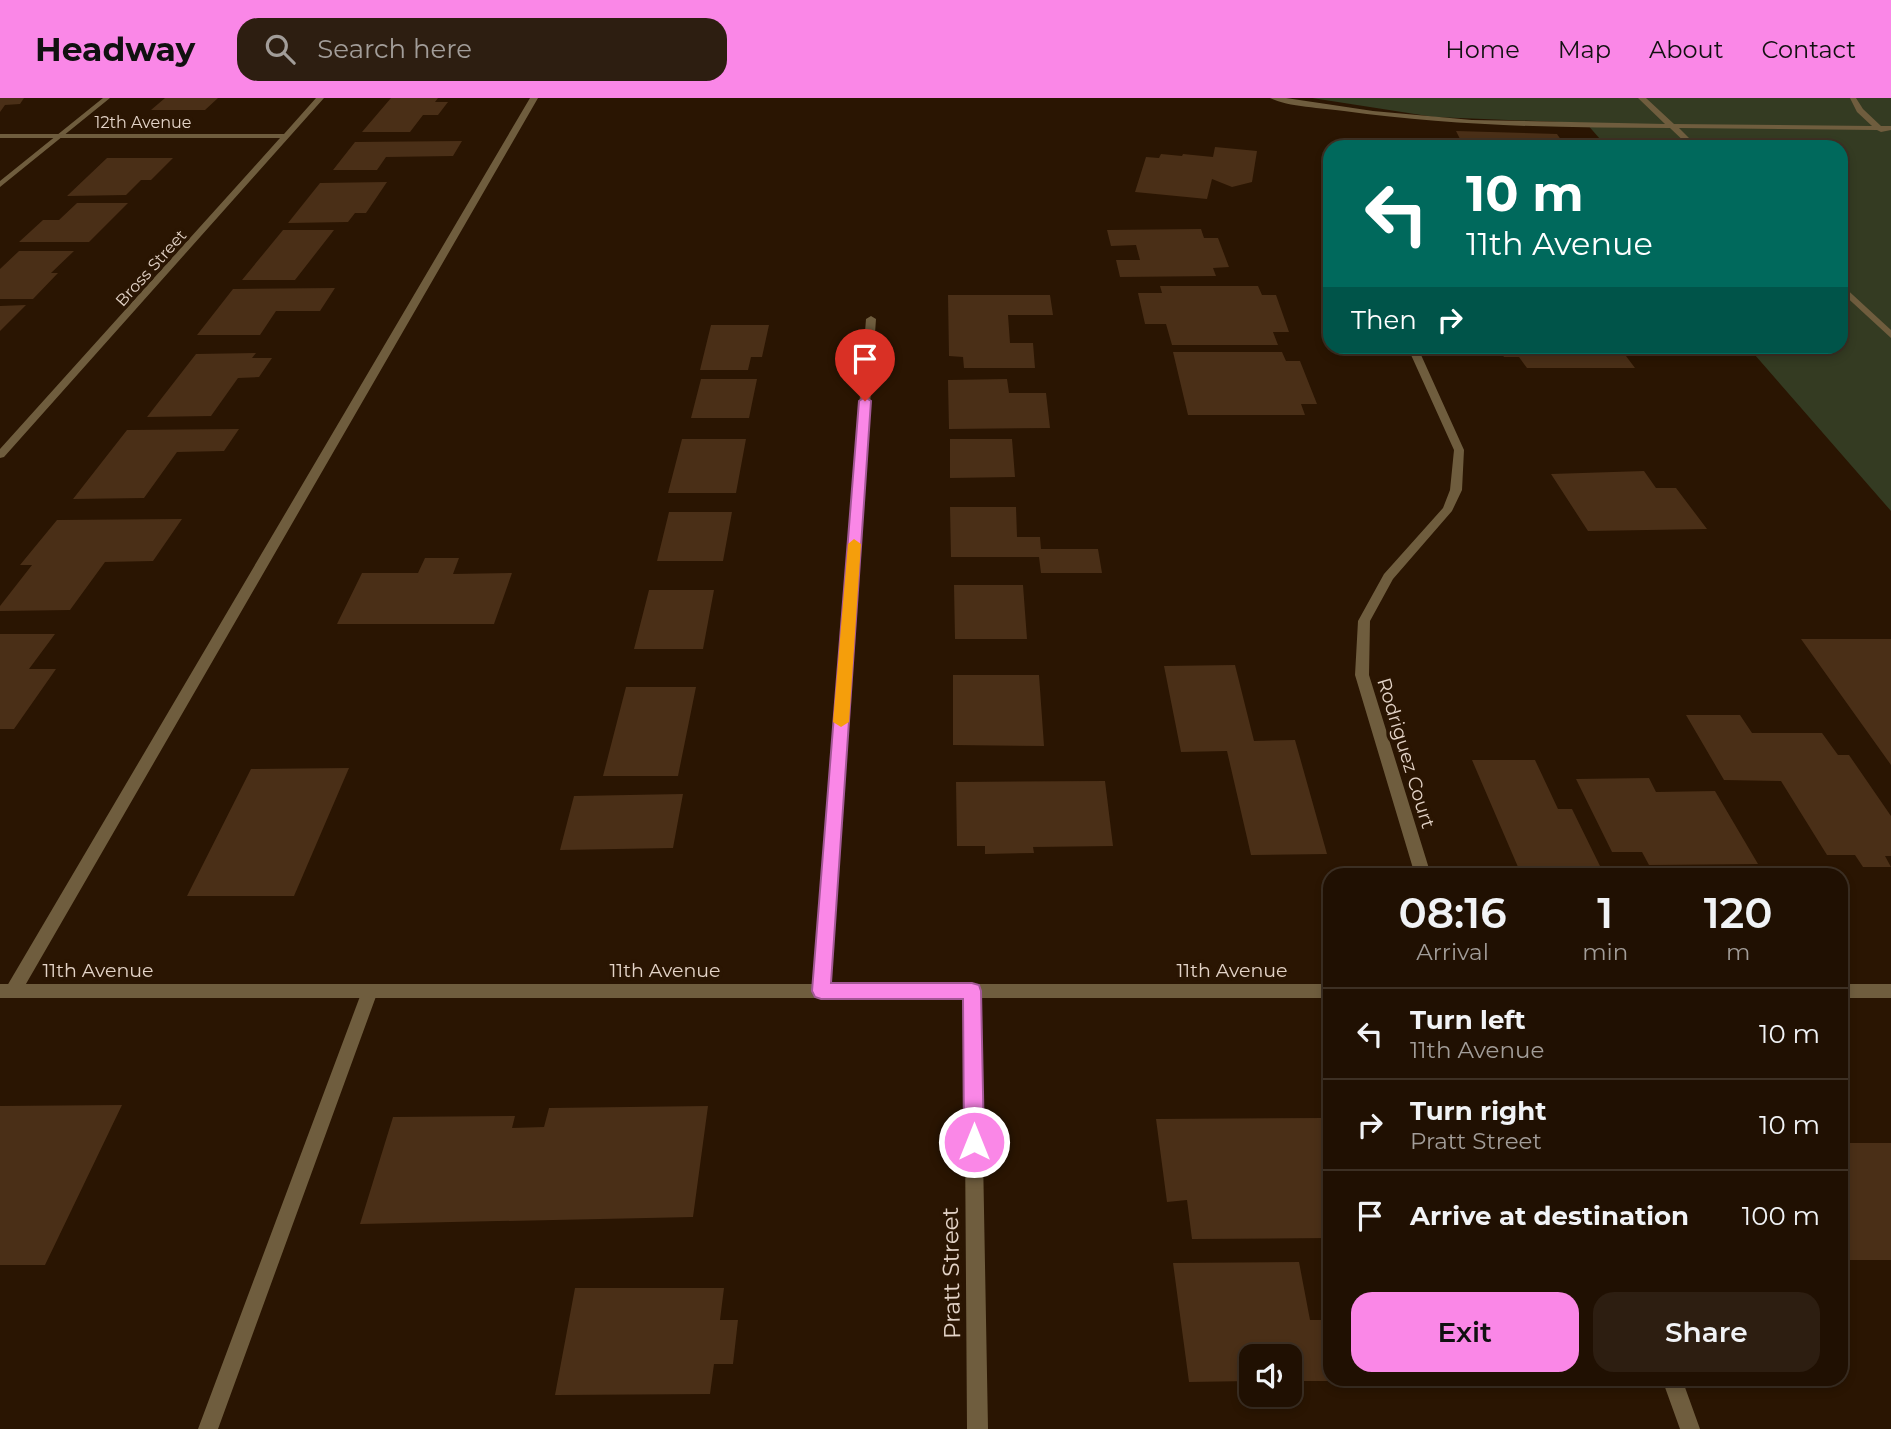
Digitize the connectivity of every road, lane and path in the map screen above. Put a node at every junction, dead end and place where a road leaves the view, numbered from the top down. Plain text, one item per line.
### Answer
1 (107, 98) edge
2 (320, 98) edge
3 (534, 98) edge
4 (1274, 98) edge
5 (1642, 98) edge
6 (1853, 98) edge
7 (1672, 126) junction
8 (1878, 128) junction
9 (1891, 128) edge
10 (0, 136) edge
11 (60, 136) junction
12 (286, 136) junction
13 (1891, 137) edge
14 (1687, 140) edge
15 (0, 185) edge
16 (1848, 294) edge
17 (871, 320) dead end
18 (1891, 335) edge
19 (1416, 354) edge
20 (0, 455) edge
21 (1421, 868) edge
22 (7, 991) edge
23 (370, 991) junction
24 (821, 991) junction
25 (972, 991) junction
26 (1323, 991) edge
27 (1848, 991) edge
28 (1891, 991) edge
29 (1675, 1386) edge
30 (208, 1429) edge
31 (977, 1429) edge
32 (1690, 1429) edge

1 - 11 street
2 - 12 street, Bross Street
3 - 22 street
4 - 7 street
5 - 7 street
6 - 8 street
7 - 8 street
7 - 14 street
8 - 9 street
8 - 13 street
10 - 11 street, 12th Avenue
11 - 12 street, 12th Avenue
11 - 15 street
12 - 20 street, Bross Street
16 - 18 street
17 - 24 street
19 - 21 street, Rodriguez Court
22 - 23 street, 11th Avenue
23 - 24 street, 11th Avenue
23 - 30 street
24 - 25 street, 11th Avenue
25 - 26 street, 11th Avenue
25 - 31 street, Pratt Street
27 - 28 street
29 - 32 street

